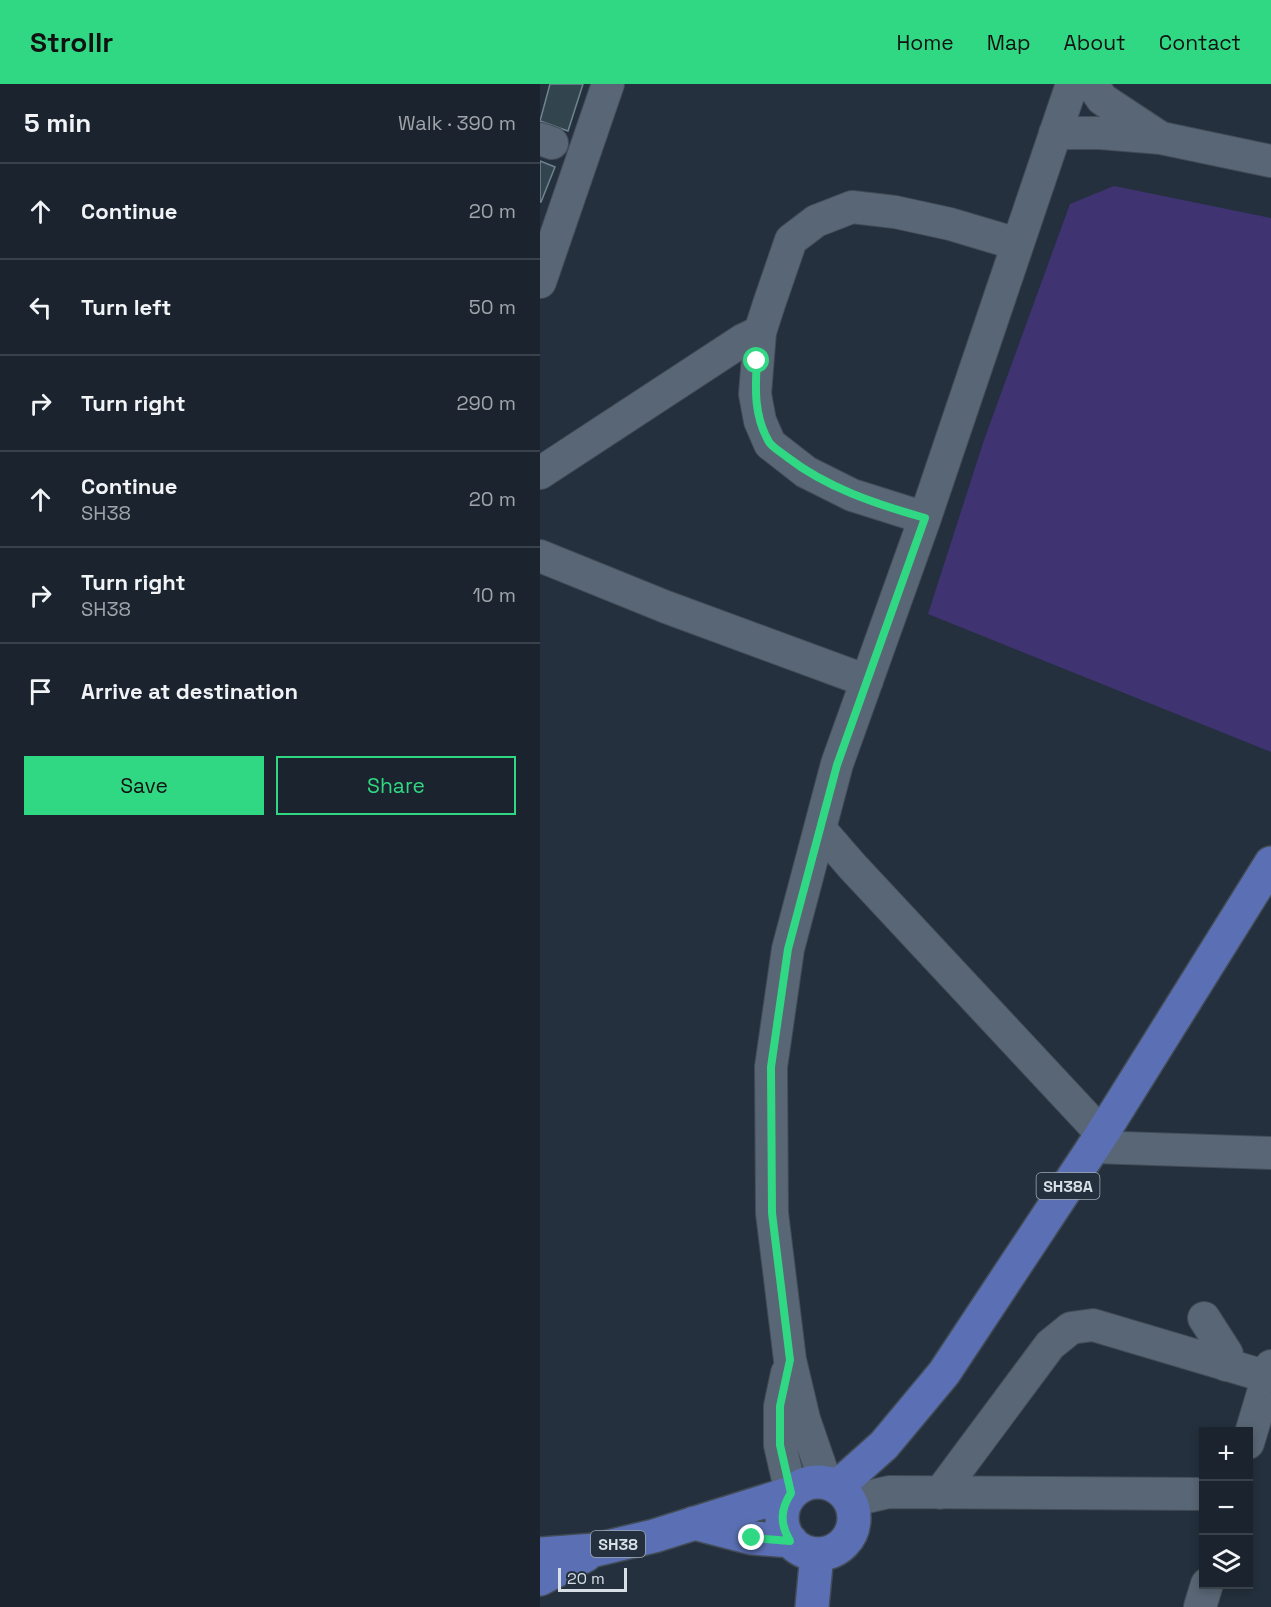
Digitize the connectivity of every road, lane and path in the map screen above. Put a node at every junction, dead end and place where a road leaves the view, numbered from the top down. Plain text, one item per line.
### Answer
1 (608, 84) edge
2 (1072, 84) edge
3 (1092, 84) edge
4 (1055, 133) junction
5 (1161, 138) junction
6 (1271, 161) edge
7 (1017, 244) junction
8 (540, 282) edge
9 (760, 332) junction
10 (540, 473) edge
11 (925, 518) junction
12 (540, 556) edge
13 (867, 681) junction
14 (820, 829) junction
15 (1271, 863) edge
16 (1098, 1141) junction
17 (1271, 1153) edge
18 (1204, 1318) dead end
19 (790, 1360) junction
20 (1226, 1365) junction
21 (1269, 1372) edge
22 (1253, 1427) edge
23 (838, 1491) junction
24 (940, 1492) junction
25 (791, 1493) junction
26 (1199, 1494) edge
27 (694, 1523) junction
28 (804, 1547) junction
29 (595, 1550) junction
30 (540, 1554) edge
31 (540, 1580) edge
32 (1205, 1589) edge
33 (812, 1607) edge
34 (1200, 1607) edge

1 - 8 street
2 - 4 street
3 - 5 street
4 - 5 street
4 - 7 street
5 - 6 street
7 - 9 street
7 - 11 street
9 - 10 street
9 - 11 street
11 - 13 street
12 - 13 street
13 - 14 street
14 - 16 street
14 - 19 street
15 - 16 main road, SH38A
16 - 17 street
16 - 23 main road, SH38A
18 - 20 street
19 - 23 street
19 - 25 street
20 - 21 street
20 - 24 street
21 - 22 street
23 - 24 street
23 - 25 main road, SH38
23 - 28 main road
24 - 26 street
25 - 27 main road, SH38
25 - 28 main road
27 - 28 main road
27 - 29 main road, SH38
28 - 33 main road
29 - 30 main road, SH38
29 - 31 main road
32 - 34 street

